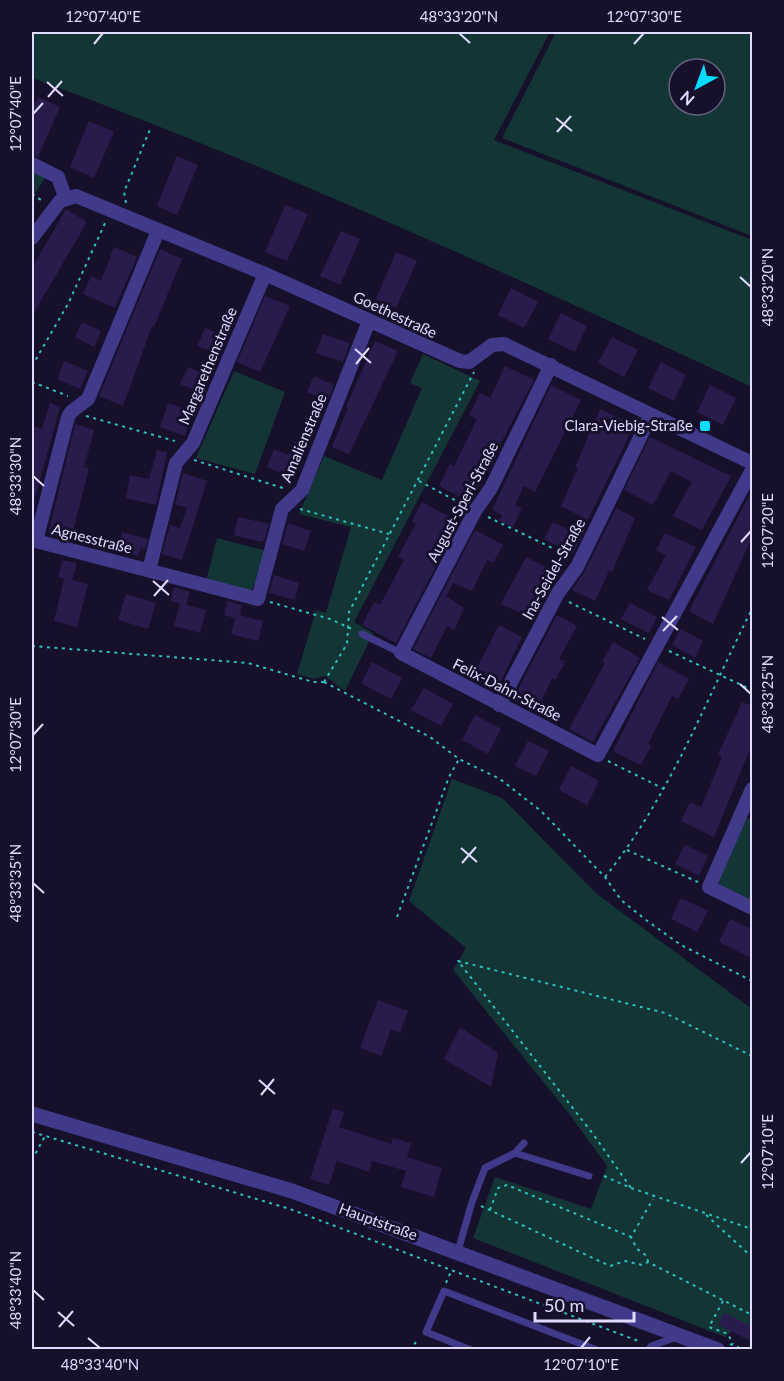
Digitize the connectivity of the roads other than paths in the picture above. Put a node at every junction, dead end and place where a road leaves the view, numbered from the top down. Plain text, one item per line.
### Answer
1 (32, 164) edge
2 (65, 197) junction
3 (158, 231) junction
4 (32, 238) edge
5 (265, 274) junction
6 (369, 321) junction
7 (551, 365) junction
8 (651, 415) junction
9 (753, 463) edge
10 (753, 470) edge
11 (149, 570) junction
12 (258, 599) joint
13 (362, 634) dead end
14 (401, 653) junction
15 (499, 705) junction
16 (753, 789) edge
17 (753, 908) edge
18 (32, 1114) edge
19 (524, 1143) dead end
20 (515, 1153) junction
21 (589, 1176) dead end
22 (458, 1251) junction
23 (682, 1335) junction
24 (650, 1348) edge
25 (471, 1350) edge
26 (597, 1350) edge
27 (718, 1350) edge

1 - 2 street
2 - 3 street, Goethestraße
2 - 4 street
3 - 5 street, Goethestraße
3 - 11 street, Agnesstraße
5 - 6 street, Goethestraße
5 - 11 street, Margarethenstraße
6 - 7 street, Goethestraße
6 - 12 street, Amalienstraße
7 - 8 street
7 - 14 street, August-Sperl-Straße
8 - 9 street
8 - 15 street, Ina-Seidel-Straße
10 - 15 street, Felix-Dahn-Straße
11 - 12 street, Agnesstraße
13 - 14 lane
14 - 15 street, Felix-Dahn-Straße
16 - 17 street
18 - 22 street, Hauptstraße
19 - 20 lane
20 - 21 lane
20 - 22 lane
22 - 23 street, Hauptstraße
23 - 24 lane
23 - 27 street, Hauptstraße
25 - 26 lane

